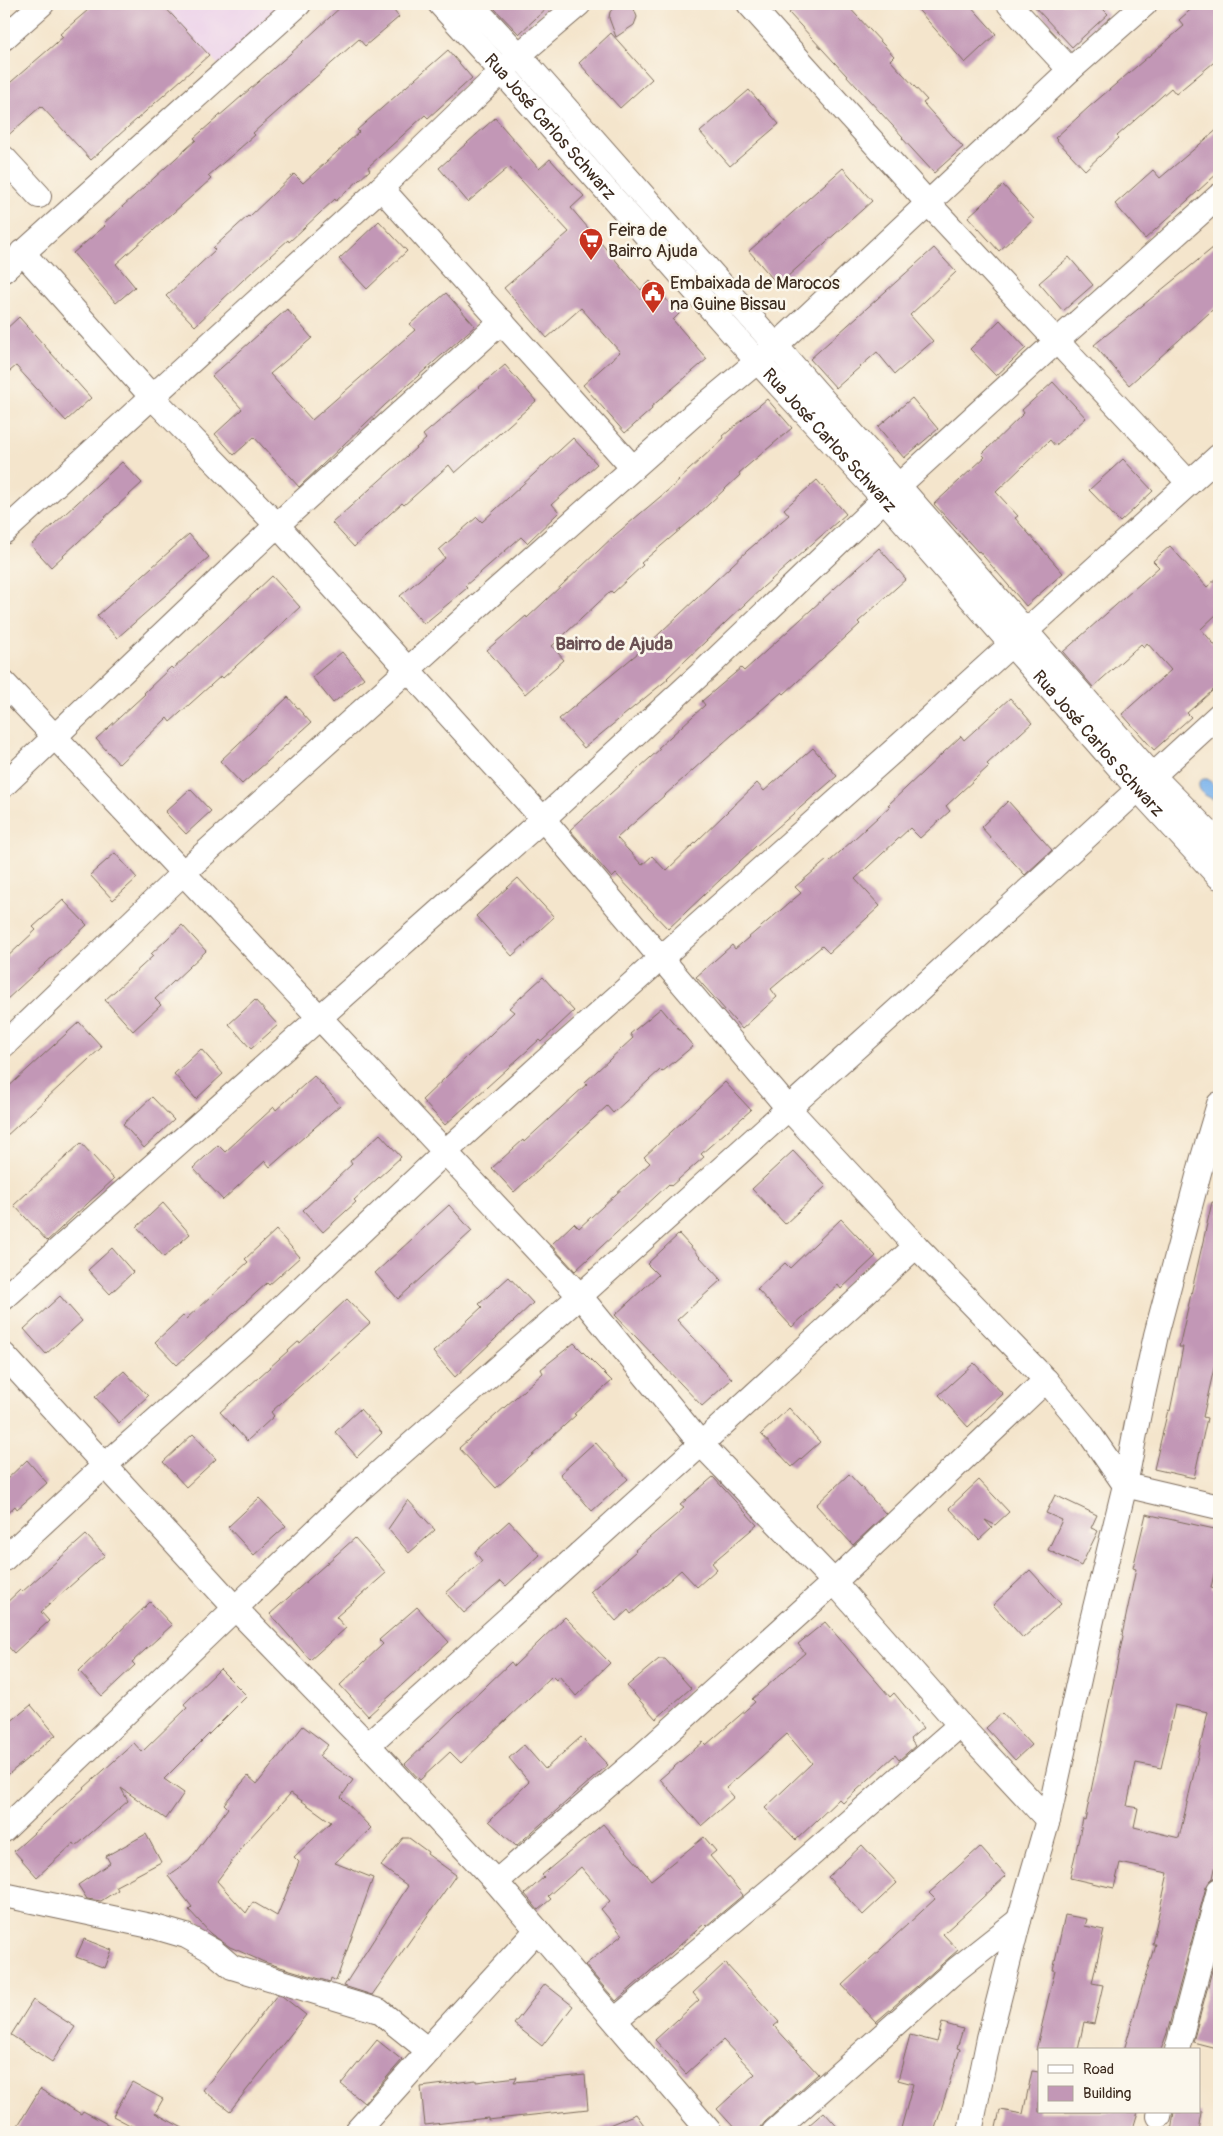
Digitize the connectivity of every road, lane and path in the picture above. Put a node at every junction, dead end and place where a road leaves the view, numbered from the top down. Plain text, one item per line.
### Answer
1 (42, 4) edge
2 (298, 4) edge
3 (440, 4) edge
4 (471, 4) edge
5 (579, 4) edge
6 (749, 4) edge
7 (1009, 4) edge
8 (1145, 4) edge
9 (4, 38) edge
10 (519, 55) junction
11 (1070, 70) junction
12 (502, 72) junction
13 (4, 158) edge
14 (381, 188) junction
15 (39, 196) dead end
16 (1219, 196) edge
17 (928, 203) junction
18 (22, 252) junction
19 (4, 270) edge
20 (502, 321) junction
21 (1057, 341) junction
22 (776, 346) junction
23 (757, 361) junction
24 (152, 397) junction
25 (1219, 456) edge
26 (634, 468) junction
27 (1189, 483) junction
28 (891, 493) junction
29 (277, 525) junction
30 (4, 532) edge
31 (1019, 637) junction
32 (408, 670) junction
33 (4, 683) edge
34 (1219, 715) edge
35 (54, 738) junction
36 (1145, 782) junction
37 (4, 785) edge
38 (543, 819) junction
39 (1219, 843) edge
40 (183, 873) junction
41 (1219, 877) edge
42 (660, 958) junction
43 (320, 1018) junction
44 (4, 1045) edge
45 (1219, 1104) edge
46 (788, 1108) junction
47 (445, 1152) junction
48 (916, 1246) junction
49 (580, 1296) junction
50 (4, 1298) edge
51 (4, 1355) edge
52 (1046, 1380) junction
53 (701, 1444) junction
54 (104, 1466) junction
55 (1125, 1485) junction
56 (1219, 1507) edge
57 (4, 1559) edge
58 (834, 1582) junction
59 (235, 1608) junction
60 (960, 1725) junction
61 (368, 1745) junction
62 (1048, 1820) junction
63 (4, 1830) edge
64 (496, 1882) junction
65 (1219, 1890) edge
66 (4, 1895) edge
67 (1019, 1920) junction
68 (537, 1930) junction
69 (615, 2020) junction
70 (1178, 2048) edge
71 (429, 2050) junction
72 (356, 2132) edge
73 (710, 2132) edge
74 (774, 2132) edge
75 (970, 2132) edge

1 - 9 street
2 - 18 street
3 - 12 street, Rua José Carlos Schwarz
4 - 10 street, Rua José Carlos Schwarz
5 - 10 street
6 - 17 street
7 - 11 street
8 - 11 street
10 - 12 street
10 - 22 street, Rua José Carlos Schwarz
11 - 17 street
12 - 14 street
12 - 23 street, Rua José Carlos Schwarz
13 - 15 street
14 - 20 street
14 - 24 street
16 - 21 street
17 - 21 street
17 - 22 street
18 - 19 street
18 - 24 street
20 - 26 street
20 - 29 street
21 - 27 street
21 - 28 street
22 - 23 street
22 - 28 street, Rua José Carlos Schwarz
23 - 26 street
23 - 28 street, Rua José Carlos Schwarz
24 - 29 street
24 - 30 street
25 - 27 street
26 - 32 street
27 - 31 street
28 - 31 street, Rua José Carlos Schwarz
28 - 38 street
29 - 32 street
29 - 35 street
31 - 36 street, Rua José Carlos Schwarz
31 - 42 street
32 - 38 street
32 - 40 street
33 - 35 street
34 - 36 street
35 - 37 street
35 - 40 street
36 - 39 street, Rua José Carlos Schwarz
36 - 41 street, Rua José Carlos Schwarz
36 - 46 street
38 - 42 street
38 - 43 street
40 - 43 street
40 - 44 street
42 - 46 street
42 - 47 street
43 - 47 street
43 - 50 street
45 - 55 street
46 - 48 street
46 - 49 street
47 - 49 street
47 - 54 street
48 - 52 street
48 - 53 street
49 - 53 street
49 - 59 street
51 - 54 street
52 - 55 street
52 - 58 street
53 - 58 street
53 - 61 street
54 - 57 street
54 - 59 street
55 - 56 street
55 - 62 street
58 - 60 street
58 - 64 street
59 - 61 street
59 - 63 street
60 - 62 street
60 - 69 street
61 - 64 street
62 - 67 street
64 - 68 street
65 - 70 street
66 - 71 street
67 - 74 street
67 - 75 street
68 - 69 street
68 - 71 street
69 - 73 street
71 - 72 street

